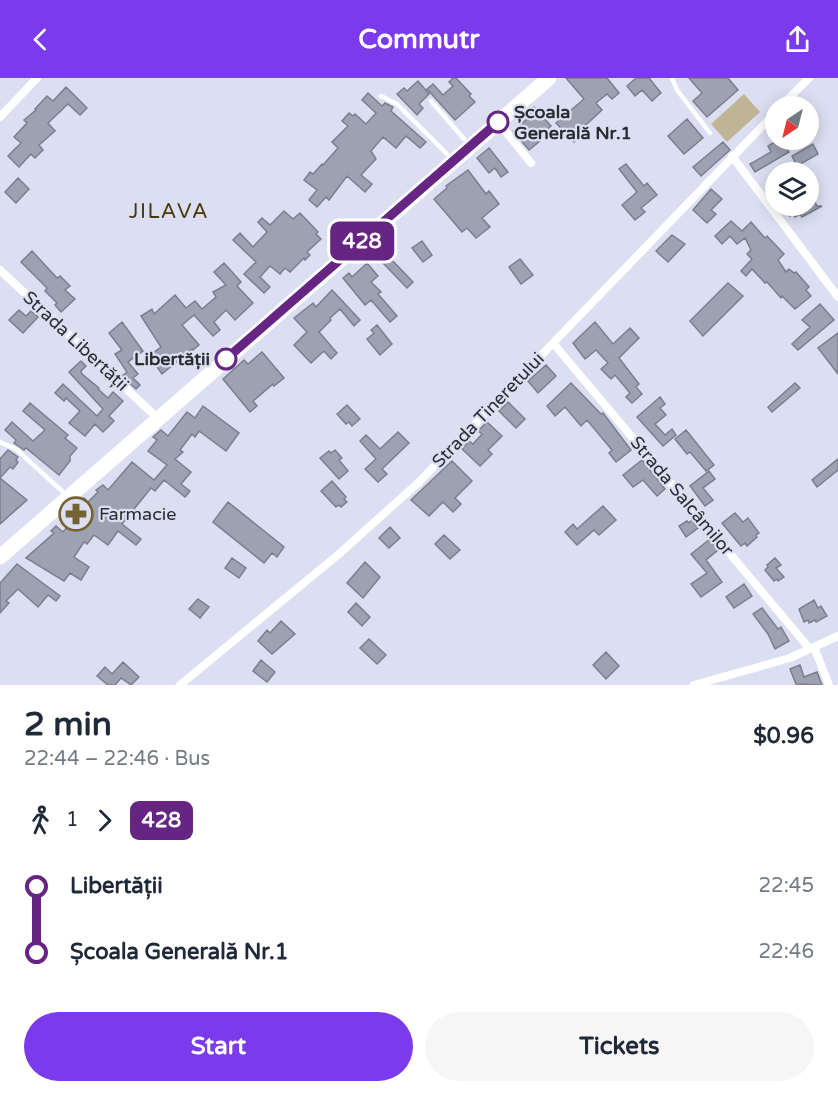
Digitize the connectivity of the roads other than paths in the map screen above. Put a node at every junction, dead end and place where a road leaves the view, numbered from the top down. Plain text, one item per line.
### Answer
1 (37, 78) edge
2 (534, 78) edge
3 (549, 78) edge
4 (672, 78) edge
5 (809, 78) edge
6 (381, 96) dead end
7 (791, 96) edge
8 (431, 101) dead end
9 (0, 117) edge
10 (498, 122) junction
11 (765, 123) edge
12 (710, 133) dead end
13 (464, 139) junction
14 (447, 154) junction
15 (732, 156) junction
16 (531, 163) dead end
17 (0, 270) edge
18 (838, 297) edge
19 (553, 343) junction
20 (151, 412) junction
21 (0, 442) edge
22 (62, 490) junction
23 (0, 545) edge
24 (0, 557) edge
25 (838, 636) edge
26 (812, 648) junction
27 (180, 685) edge
28 (694, 685) edge
29 (829, 685) edge

1 - 9 street
2 - 13 highway
3 - 10 highway
4 - 12 lane
5 - 7 street
6 - 14 lane
8 - 13 lane
10 - 16 street
10 - 24 highway
11 - 15 street, Strada Tineretului
13 - 14 highway
14 - 20 highway
15 - 18 street
15 - 19 street, Strada Tineretului
17 - 20 street, Strada Libertății
19 - 26 street, Strada Salcâmilor
19 - 27 street, Strada Tineretului
20 - 22 highway
21 - 22 lane
22 - 23 highway
25 - 26 street
26 - 28 street
26 - 29 street, Strada Salcâmilor

